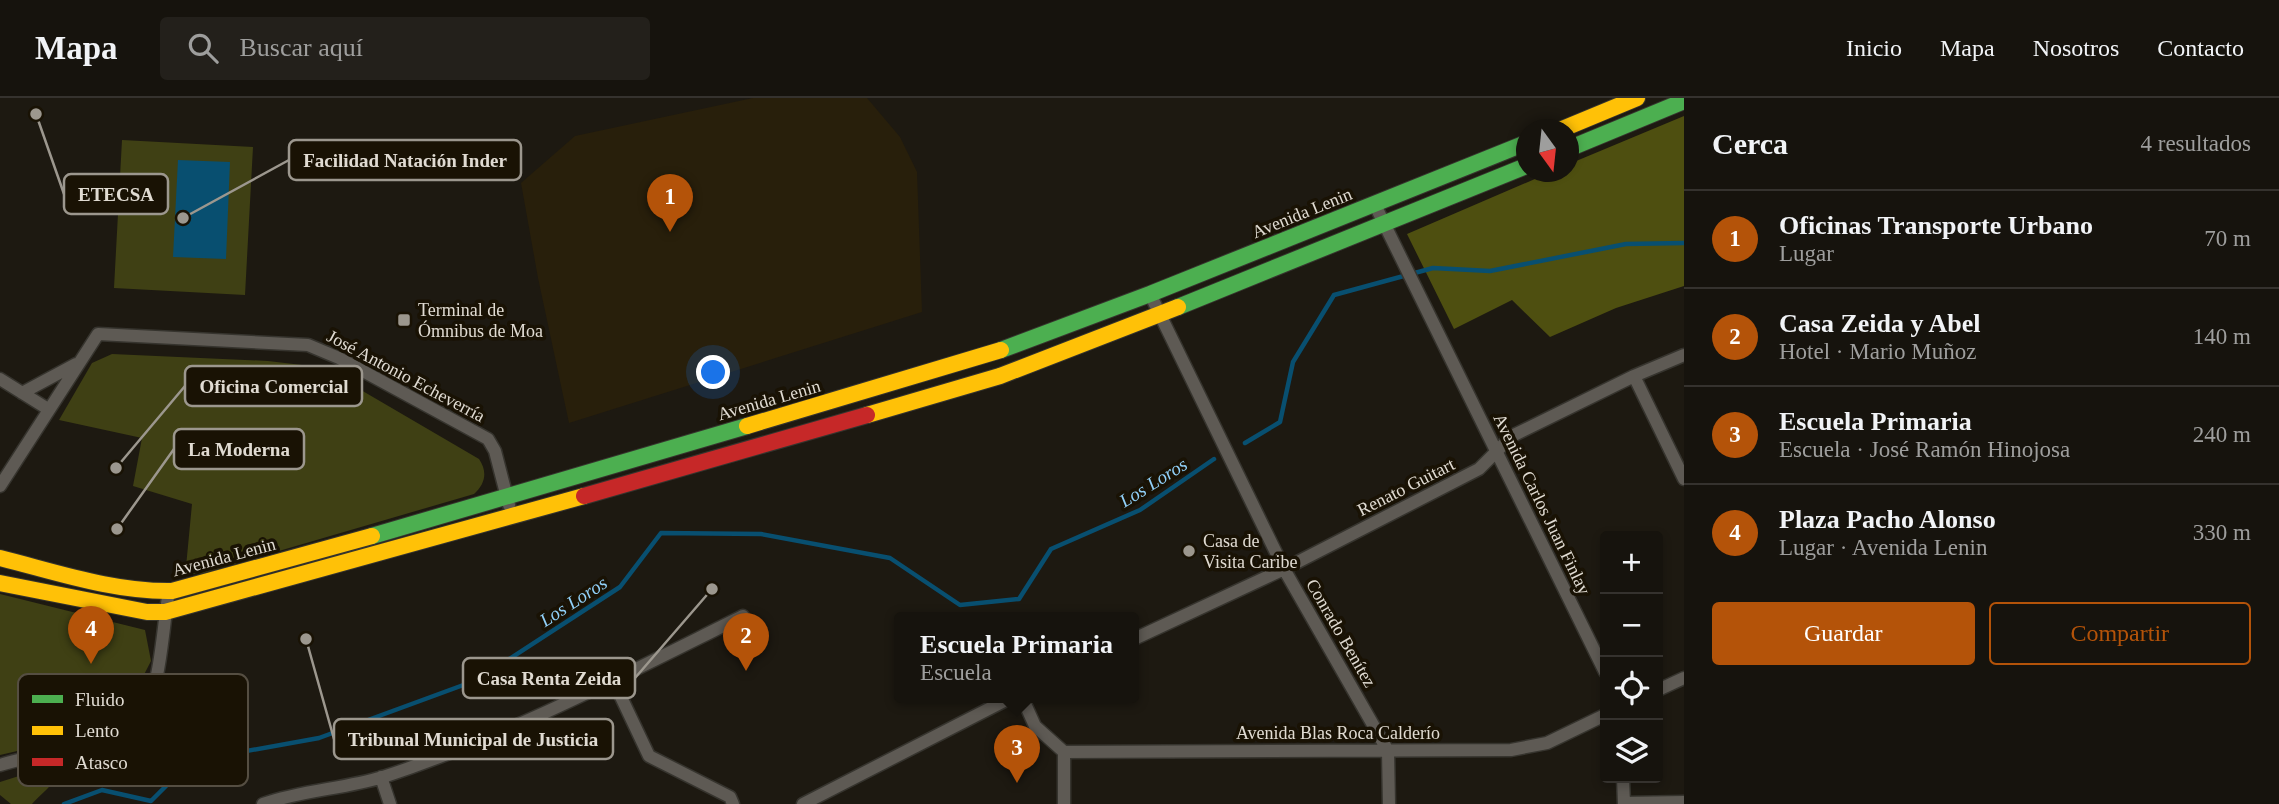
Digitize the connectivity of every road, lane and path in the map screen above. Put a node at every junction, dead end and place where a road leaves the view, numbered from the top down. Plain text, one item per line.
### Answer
1 (1637, 98) edge
2 (1684, 101) edge
3 (1579, 122) edge
4 (1579, 145) edge
5 (1516, 147) edge
6 (1516, 171) edge
7 (1375, 205) junction
8 (1384, 225) junction
9 (1150, 293) junction
10 (1161, 314) junction
11 (1684, 355) edge
12 (80, 362) junction
13 (1634, 376) junction
14 (0, 379) edge
15 (22, 393) junction
16 (48, 409) junction
17 (1496, 452) junction
18 (1684, 479) edge
19 (0, 486) edge
20 (506, 498) junction
21 (513, 517) junction
22 (0, 558) edge
23 (1284, 569) junction
24 (2, 584) edge
25 (169, 591) junction
26 (165, 612) junction
27 (743, 616) dead end
28 (1139, 637) edge
29 (1600, 662) edge
30 (157, 674) edge
31 (1684, 677) edge
32 (613, 680) junction
33 (1663, 688) edge
34 (1000, 703) edge
35 (1025, 703) edge
36 (1600, 717) edge
37 (1388, 751) junction
38 (1064, 752) junction
39 (18, 760) edge
40 (0, 765) edge
41 (381, 777) junction
42 (1623, 783) edge
43 (1684, 802) edge
44 (1623, 803) edge
45 (263, 804) edge
46 (390, 804) edge
47 (733, 804) edge
48 (803, 804) edge
49 (1064, 804) edge
50 (1388, 804) edge

1 - 3 main road
2 - 4 main road
5 - 7 main road, Avenida Lenin
6 - 8 main road
7 - 8 street
7 - 9 main road, Avenida Lenin
8 - 10 main road
8 - 17 street, Avenida Carlos Juan Finlay
9 - 10 street, Conrado Benítez
9 - 20 main road, Avenida Lenin
10 - 21 main road
10 - 23 street, Conrado Benítez
11 - 13 street, Renato Guitart
12 - 15 street
12 - 16 street
12 - 20 street, José Antonio Echeverría
13 - 17 street, Renato Guitart
13 - 18 street
14 - 15 street
15 - 16 street
16 - 19 street
17 - 23 street, Renato Guitart
17 - 29 street, Avenida Carlos Juan Finlay
20 - 21 street, José Antonio Echeverría
20 - 25 main road, Avenida Lenin
21 - 26 main road
22 - 25 main road, Avenida Lenin
23 - 28 street, Renato Guitart
23 - 37 street, Conrado Benítez
24 - 26 main road
25 - 26 street
26 - 30 street
27 - 32 street
31 - 33 street
32 - 41 street
32 - 47 street
34 - 48 street
35 - 38 street
36 - 37 street, Avenida Blas Roca Calderío
37 - 38 street, Avenida Blas Roca Calderío
37 - 50 street, Conrado Benítez
38 - 49 street
39 - 40 street
41 - 45 street
41 - 46 street
42 - 44 street
43 - 44 street

